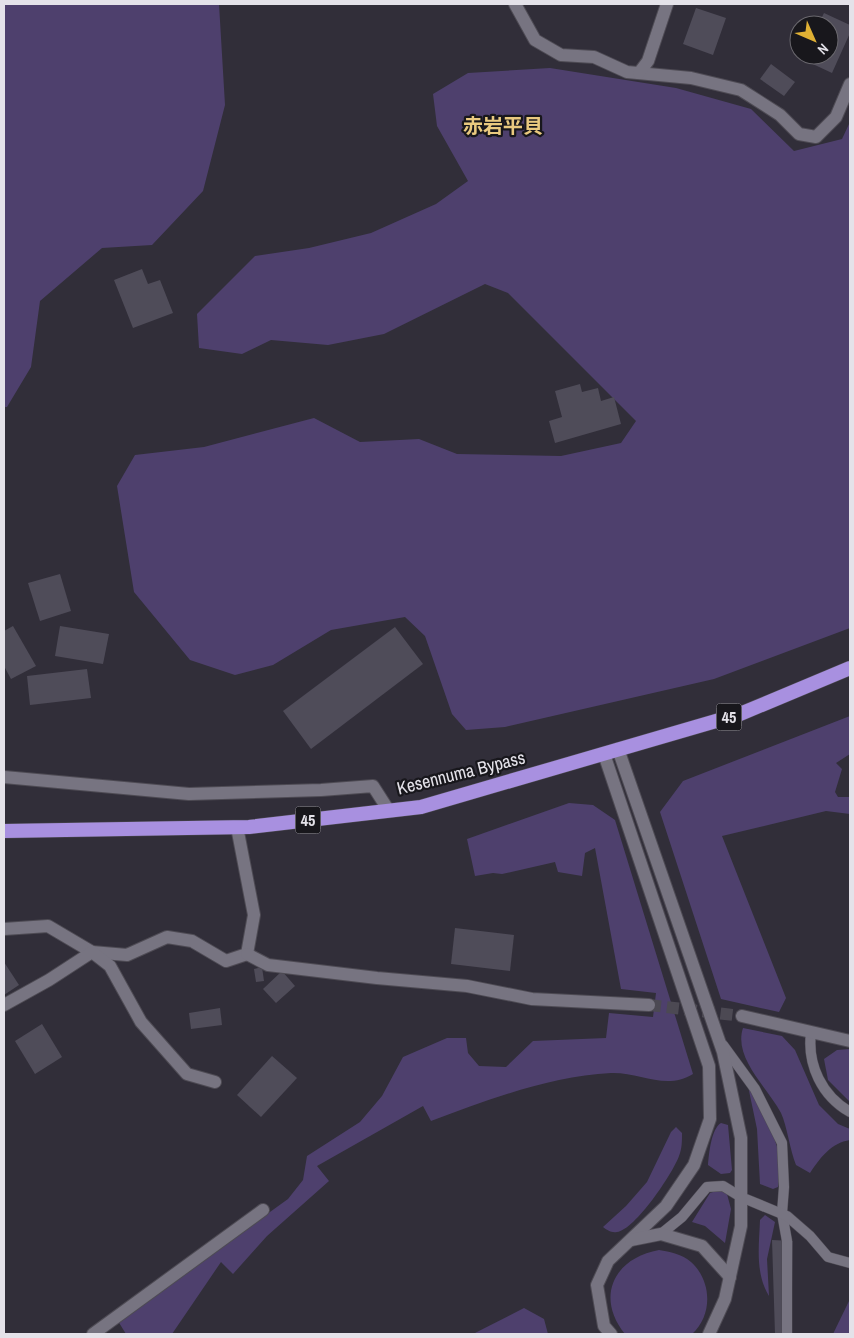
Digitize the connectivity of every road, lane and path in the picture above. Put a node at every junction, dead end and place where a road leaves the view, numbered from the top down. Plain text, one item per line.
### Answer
1 (515, 4) edge
2 (667, 4) edge
3 (639, 73) junction
4 (850, 84) edge
5 (850, 668) edge
6 (618, 750) junction
7 (604, 754) junction
8 (4, 777) edge
9 (389, 811) junction
10 (236, 827) junction
11 (4, 831) edge
12 (4, 929) edge
13 (92, 952) junction
14 (247, 954) junction
15 (4, 1005) edge
16 (649, 1005) tunnel mouth
17 (742, 1016) tunnel mouth
18 (811, 1033) junction
19 (719, 1040) junction
20 (850, 1041) edge
21 (215, 1082) dead end
22 (850, 1112) edge
23 (741, 1197) junction
24 (263, 1210) dead end
25 (782, 1213) junction
26 (661, 1234) junction
27 (631, 1240) junction
28 (850, 1263) edge
29 (730, 1277) junction
30 (93, 1334) edge
31 (611, 1334) edge
32 (709, 1334) edge
33 (787, 1334) edge

1 - 3 street
2 - 3 street
3 - 4 street
5 - 6 highway, Kesennuma Bypass / 45
6 - 7 highway, Kesennuma Bypass / 45
6 - 19 street
7 - 9 highway, Kesennuma Bypass / 45
7 - 27 street
8 - 9 street
9 - 10 highway, Kesennuma Bypass / 45
10 - 11 highway, Kesennuma Bypass / 45
10 - 14 street
12 - 13 street
13 - 14 street
13 - 15 street
13 - 21 street
14 - 16 street
17 - 18 street
18 - 20 street
18 - 22 lane
19 - 23 street
19 - 25 lane
23 - 25 lane
23 - 26 lane
23 - 29 street
24 - 30 street
25 - 28 lane
25 - 33 lane
26 - 27 street
26 - 29 street
27 - 31 street
29 - 32 street

